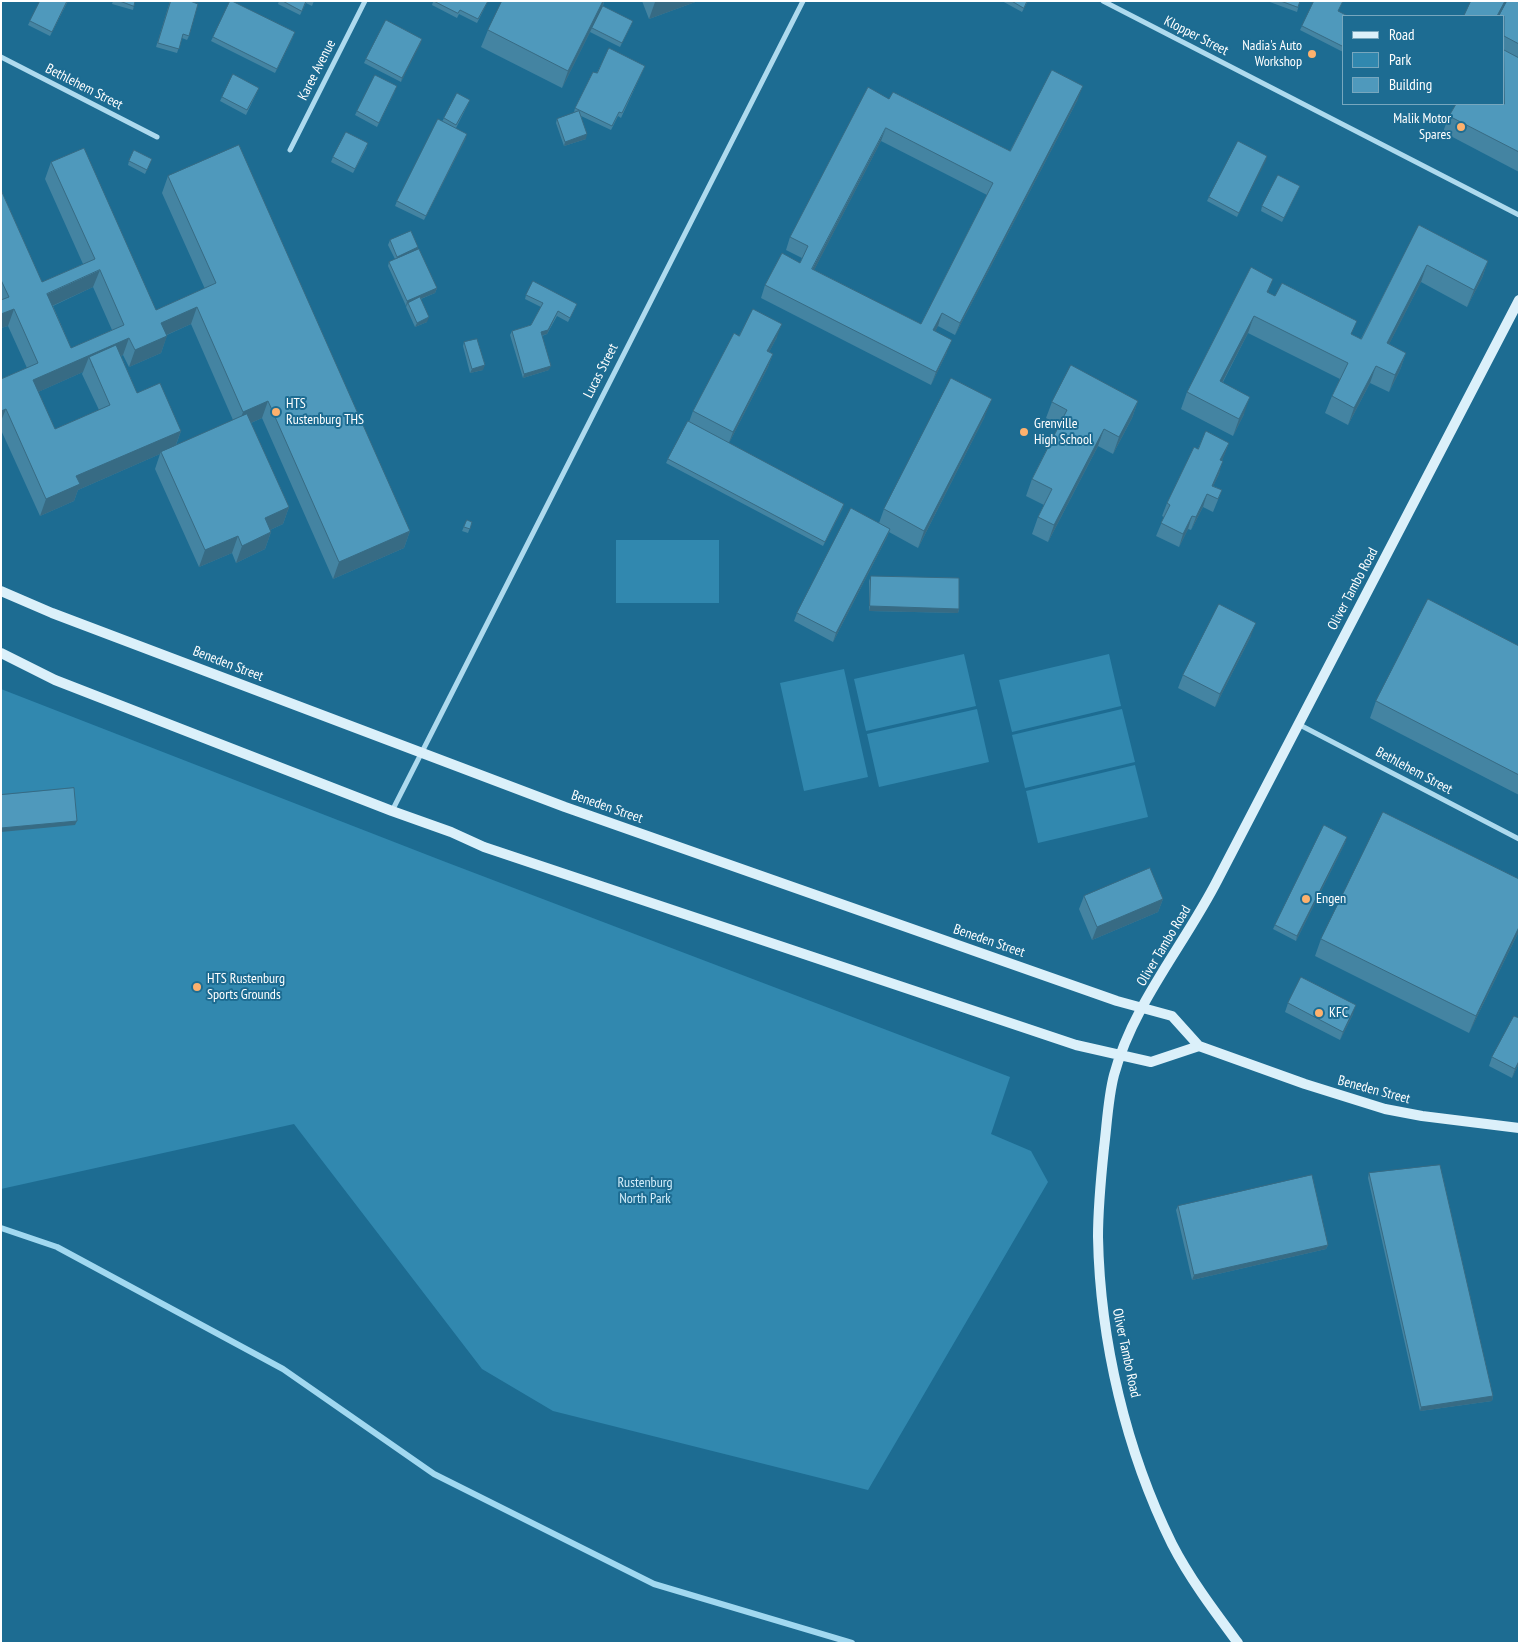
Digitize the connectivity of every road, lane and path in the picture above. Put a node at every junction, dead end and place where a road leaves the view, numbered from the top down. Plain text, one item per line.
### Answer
1 (365, 1) edge
2 (802, 1) edge
3 (1103, 1) edge
4 (1, 57) edge
5 (157, 137) dead end
6 (290, 150) dead end
7 (1519, 215) edge
8 (1519, 300) edge
9 (1, 591) edge
10 (1, 653) edge
11 (1298, 724) junction
12 (420, 752) junction
13 (392, 811) junction
14 (1519, 839) edge
15 (1142, 1008) junction
16 (1199, 1046) junction
17 (1119, 1056) junction
18 (1519, 1128) edge
19 (1238, 1643) edge

1 - 6 street, Karee Avenue
2 - 12 street, Lucas Street
3 - 7 street, Klopper Street
4 - 5 street, Bethlehem Street
8 - 11 main road, Oliver Tambo Road
9 - 12 main road, Beneden Street
10 - 13 main road
11 - 14 street, Bethlehem Street
11 - 15 main road, Oliver Tambo Road
12 - 13 street, Lucas Street
12 - 15 main road, Beneden Street
13 - 17 main road
15 - 16 main road, Beneden Street
15 - 17 main road, Oliver Tambo Road
16 - 17 main road
16 - 18 main road, Beneden Street
17 - 19 main road, Oliver Tambo Road

